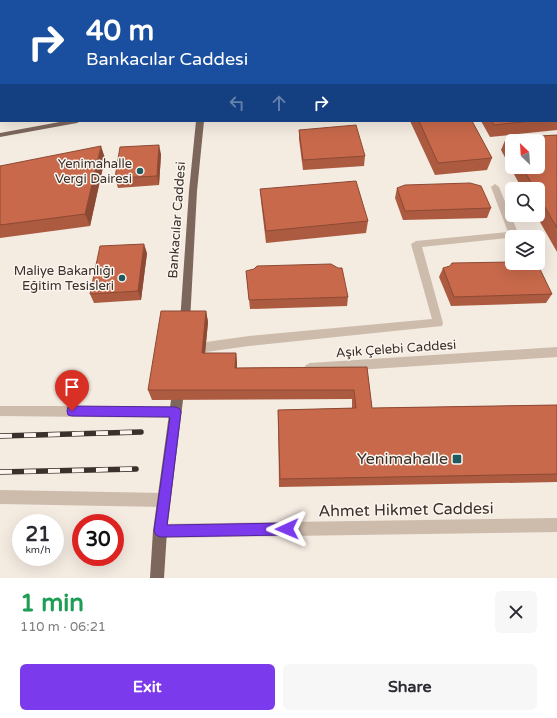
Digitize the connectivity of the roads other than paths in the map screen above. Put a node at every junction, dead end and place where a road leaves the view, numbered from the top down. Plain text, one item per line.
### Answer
1 (72, 122) edge
2 (200, 122) edge
3 (0, 135) edge
4 (495, 187) dead end
5 (185, 322) edge
6 (206, 347) dead end
7 (557, 352) edge
8 (299, 369) edge
9 (176, 406) joint
10 (0, 412) edge
11 (0, 496) edge
12 (164, 500) junction
13 (557, 525) edge
14 (160, 531) junction
15 (157, 578) edge

1 - 3 main road
2 - 5 main road, Bankacılar Caddesi
4 - 6 street
7 - 8 street, Aşık Çelebi Caddesi
9 - 10 street
9 - 12 main road
11 - 12 street
12 - 14 main road
13 - 14 street, Ahmet Hikmet Caddesi
14 - 15 main road

